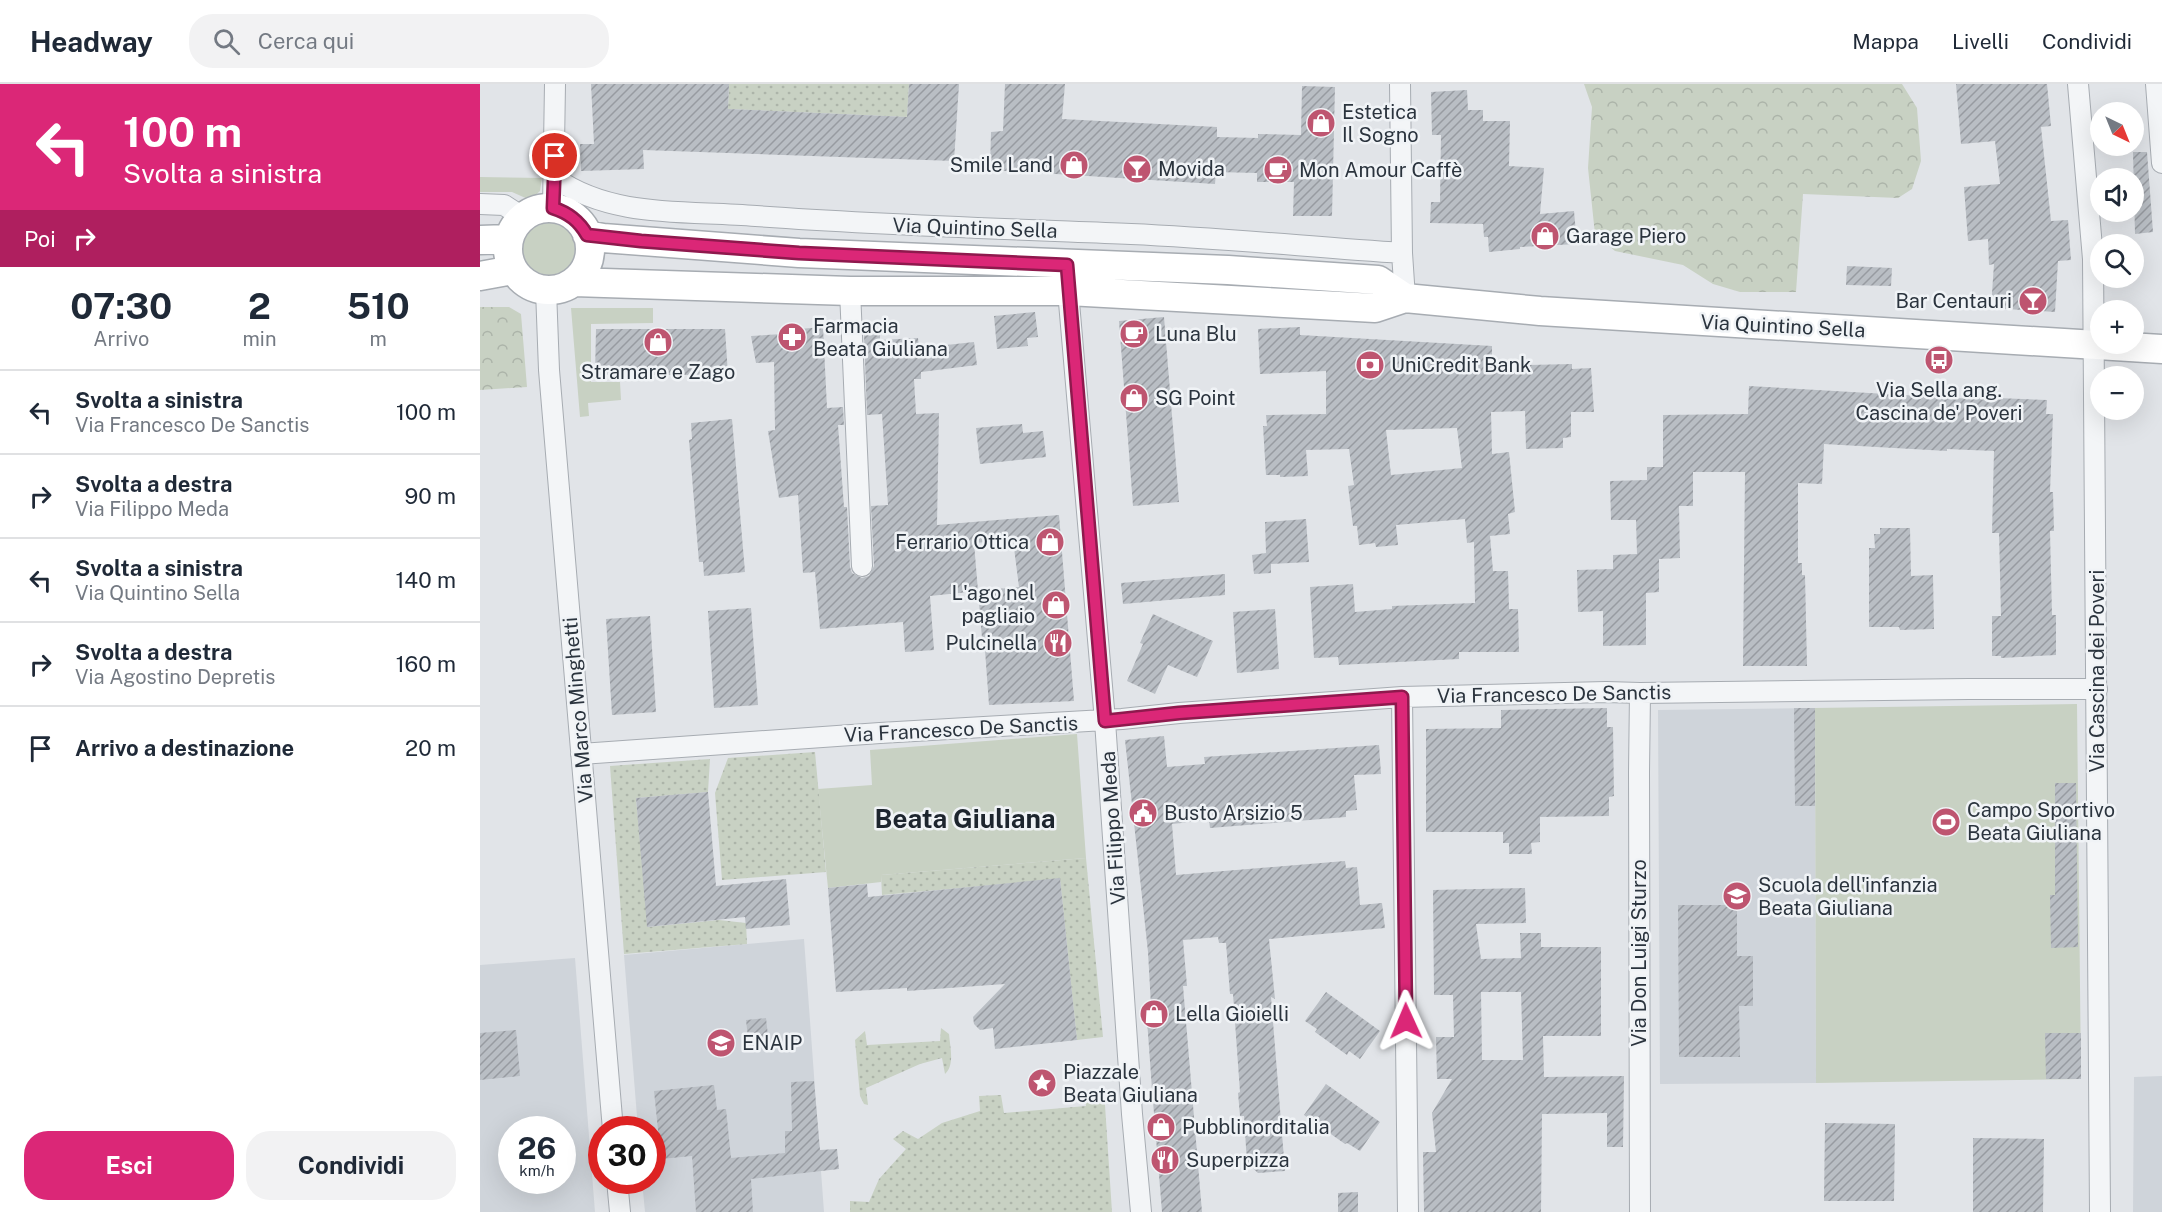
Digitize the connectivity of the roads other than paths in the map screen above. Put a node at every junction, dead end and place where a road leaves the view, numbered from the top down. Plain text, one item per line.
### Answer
1 (555, 84) edge
2 (1400, 84) edge
3 (2078, 84) edge
4 (2156, 84) edge
5 (2162, 163) edge
6 (555, 178) junction
7 (480, 204) edge
8 (553, 208) junction
9 (516, 229) junction
10 (587, 235) junction
11 (480, 240) edge
12 (1229, 241) junction
13 (1402, 253) junction
14 (513, 270) junction
15 (1228, 270) junction
16 (480, 276) edge
17 (1067, 278) junction
18 (574, 282) junction
19 (546, 290) junction
20 (850, 291) junction
21 (1405, 298) junction
22 (2094, 300) edge
23 (2090, 346) edge
24 (2144, 348) edge
25 (2162, 349) edge
26 (2095, 354) edge
27 (862, 566) dead end
28 (2097, 690) junction
29 (1640, 693) junction
30 (1402, 697) junction
31 (1105, 721) junction
32 (581, 754) junction
33 (612, 1116) edge
34 (618, 1194) edge
35 (620, 1212) edge
36 (1141, 1212) edge
37 (1407, 1212) edge
38 (1640, 1212) edge
39 (2100, 1212) edge

1 - 6 street
2 - 13 street
3 - 22 street, Via Cascina dei Poveri
4 - 5 street
6 - 8 street
6 - 12 street, Via Quintino Sella
7 - 9 street
8 - 9 street
8 - 10 street
9 - 11 street
9 - 14 street
10 - 17 street, Via Quintino Sella
10 - 18 street
12 - 13 street, Via Quintino Sella
12 - 15 street
13 - 21 street
14 - 16 street
14 - 19 street
15 - 17 street, Via Quintino Sella
15 - 21 street, Via Quintino Sella
17 - 20 street, Via Quintino Sella
17 - 21 street, Via Quintino Sella
17 - 31 street, Via Filippo Meda
18 - 19 street, Via Quintino Sella
18 - 20 street, Via Quintino Sella
19 - 32 street, Via Marco Minghetti
20 - 27 street
21 - 23 street, Via Quintino Sella
24 - 25 street, Via Quintino Sella
26 - 28 street, Via Cascina dei Poveri
28 - 29 street, Via Francesco De Sanctis
28 - 39 street, Via Cascina dei Poveri
29 - 30 street, Via Francesco De Sanctis
29 - 38 street, Via Don Luigi Sturzo
30 - 31 street, Via Francesco De Sanctis
30 - 37 street
31 - 32 street, Via Francesco De Sanctis
31 - 36 street, Via Filippo Meda
32 - 33 street, Via Marco Minghetti
34 - 35 street

